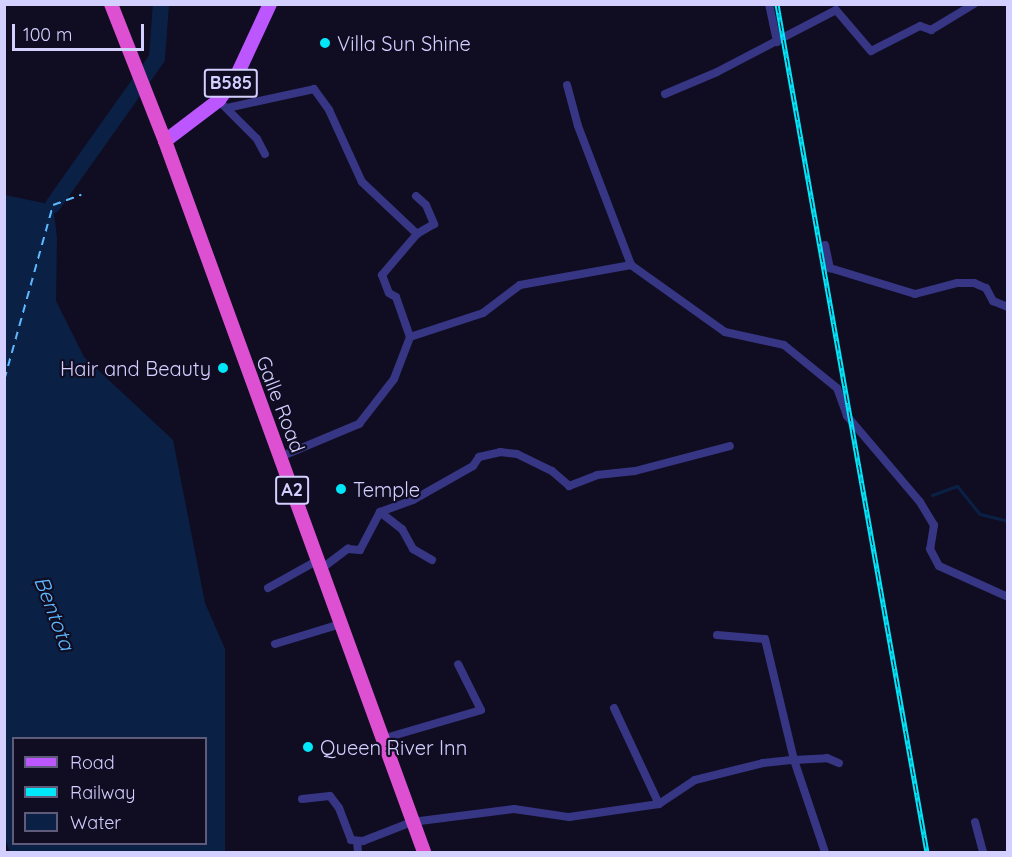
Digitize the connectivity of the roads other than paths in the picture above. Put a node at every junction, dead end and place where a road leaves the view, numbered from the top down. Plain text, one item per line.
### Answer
1 (111, 4) edge
2 (270, 4) edge
3 (768, 4) edge
4 (974, 4) edge
5 (777, 42) junction
6 (567, 85) dead end
7 (665, 94) dead end
8 (223, 104) junction
9 (162, 135) junction
10 (265, 154) dead end
11 (416, 196) dead end
12 (417, 234) junction
13 (825, 245) dead end
14 (631, 265) junction
15 (1008, 307) edge
16 (410, 337) junction
17 (729, 446) dead end
18 (280, 457) junction
19 (380, 512) junction
20 (432, 560) dead end
21 (319, 564) junction
22 (268, 588) dead end
23 (1008, 597) edge
24 (341, 624) junction
25 (717, 635) dead end
26 (275, 644) dead end
27 (458, 664) dead end
28 (614, 708) dead end
29 (382, 739) junction
30 (794, 760) junction
31 (839, 763) dead end
32 (302, 798) dead end
33 (659, 804) junction
34 (412, 822) junction
35 (975, 822) dead end
36 (357, 842) junction
37 (358, 852) edge
38 (424, 852) edge
39 (825, 852) edge
40 (983, 852) edge

1 - 9 highway, Galle Road / A2
2 - 8 main road, B585
3 - 5 street
4 - 5 street
5 - 7 street
6 - 14 street
8 - 9 main road, B585
8 - 10 street
8 - 12 street
9 - 18 highway, Galle Road / A2
11 - 12 street
12 - 16 street
13 - 15 street
14 - 16 street
14 - 23 street
16 - 18 street
17 - 19 street
18 - 21 highway, Galle Road / A2
19 - 20 street
19 - 21 street
21 - 22 street
21 - 24 highway, Galle Road / A2
24 - 26 street
24 - 29 highway, Galle Road / A2
25 - 30 street
27 - 29 street
28 - 33 street
29 - 34 highway, Galle Road / A2
30 - 31 street
30 - 33 street
30 - 39 street
32 - 36 street
33 - 34 street
34 - 36 street
34 - 38 highway, Galle Road / A2
35 - 40 street
36 - 37 street

